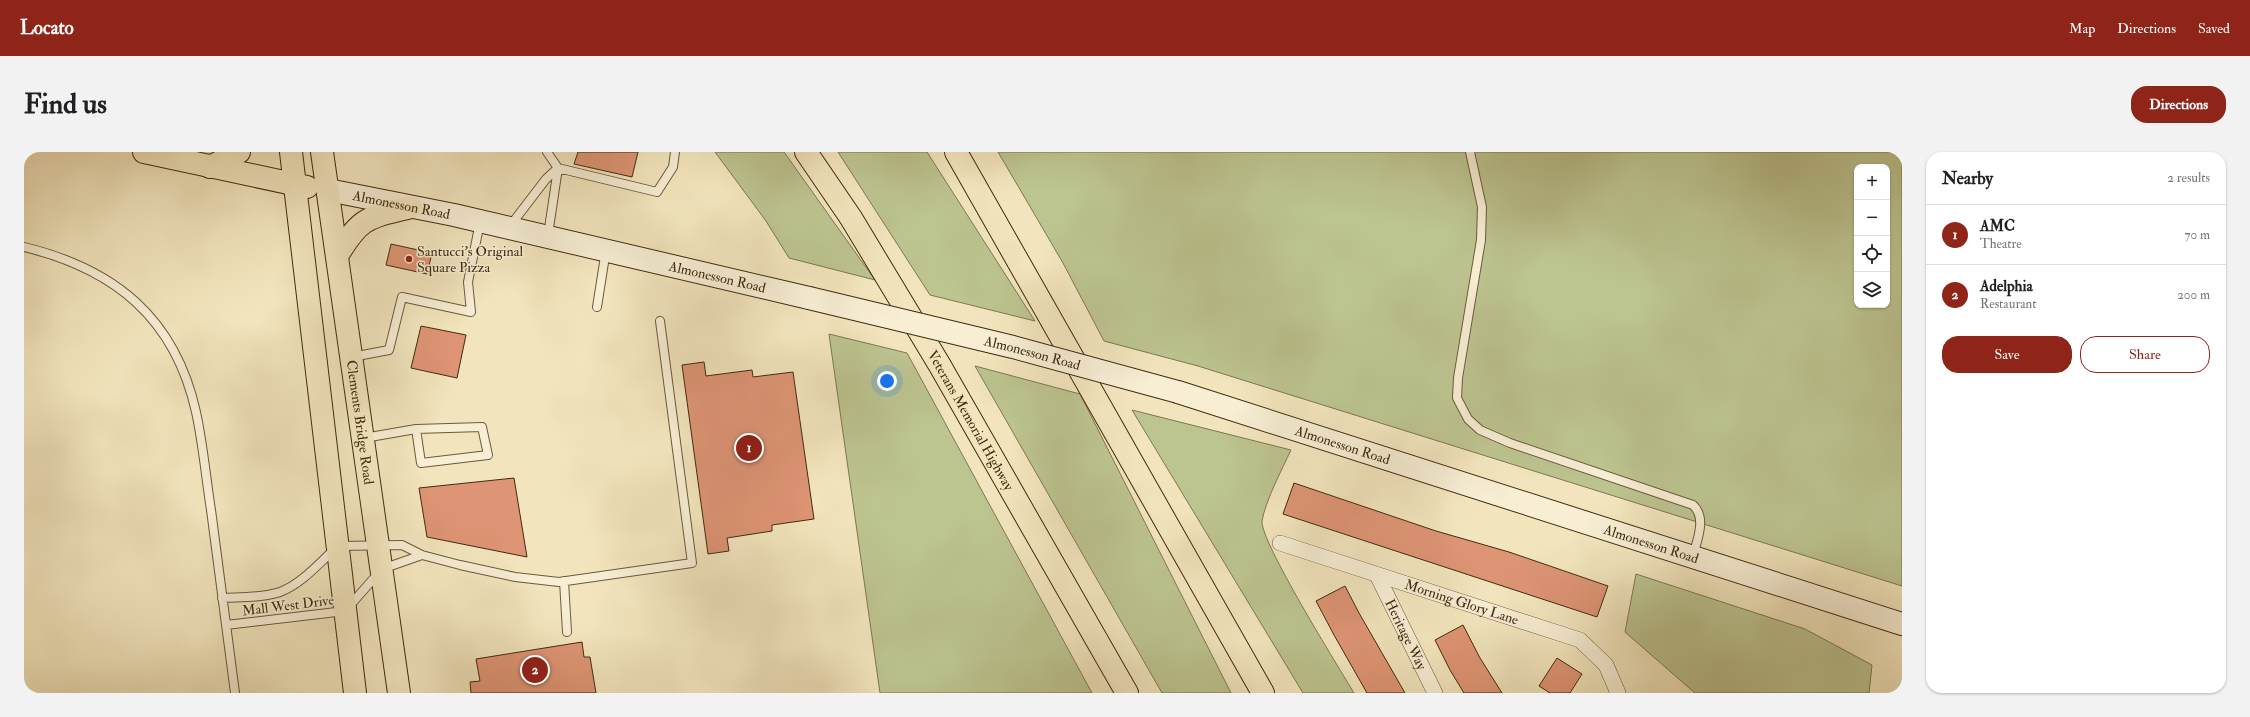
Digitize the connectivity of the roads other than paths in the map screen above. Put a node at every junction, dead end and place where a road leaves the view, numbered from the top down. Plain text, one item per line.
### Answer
1 (144, 152) edge
2 (239, 152) edge
3 (291, 152) edge
4 (322, 152) edge
5 (547, 152) edge
6 (674, 152) edge
7 (806, 152) edge
8 (956, 152) edge
9 (1470, 152) edge
10 (210, 167) junction
11 (558, 168) junction
12 (295, 184) junction
13 (328, 190) junction
14 (411, 207) junction
15 (481, 221) junction
16 (508, 227) junction
17 (548, 236) junction
18 (24, 247) edge
19 (606, 250) junction
20 (337, 256) junction
21 (597, 307) dead end
22 (660, 321) dead end
23 (351, 358) junction
24 (416, 429) junction
25 (363, 438) junction
26 (1280, 543) dead end
27 (338, 546) junction
28 (378, 546) junction
29 (422, 555) junction
30 (1693, 557) junction
31 (382, 569) junction
32 (1377, 575) junction
33 (564, 581) junction
34 (222, 598) junction
35 (345, 611) junction
36 (1902, 624) edge
37 (226, 626) junction
38 (567, 632) dead end
39 (235, 693) edge
40 (355, 693) edge
41 (399, 693) edge
42 (1127, 693) edge
43 (1263, 693) edge
44 (1436, 693) edge
45 (1618, 693) edge

1 - 10 main road, Almonesson Road
2 - 10 main road
3 - 12 main road
4 - 13 main road, Clements Bridge Road
5 - 11 lane
6 - 11 lane
7 - 42 main road, Veterans Memorial Highway
8 - 43 main road
9 - 30 lane
10 - 12 main road, Almonesson Road
11 - 16 lane
11 - 17 lane
12 - 13 main road, Almonesson Road
12 - 27 main road
13 - 14 main road, Almonesson Road
13 - 20 main road, Clements Bridge Road
14 - 15 main road, Almonesson Road
14 - 20 main road
15 - 16 main road, Almonesson Road
15 - 23 lane
16 - 17 main road, Almonesson Road
17 - 19 main road, Almonesson Road
18 - 34 lane
19 - 21 lane
19 - 30 main road, Almonesson Road, bridge
20 - 23 main road, Clements Bridge Road
22 - 33 lane
23 - 25 main road, Clements Bridge Road
24 - 24 lane
24 - 25 lane
25 - 28 main road, Clements Bridge Road
26 - 32 street, Morning Glory Lane
27 - 28 lane
27 - 34 lane, Mall West Drive
27 - 35 main road
28 - 29 lane
28 - 31 main road, Clements Bridge Road
29 - 31 lane
29 - 33 lane
30 - 36 main road, Almonesson Road
31 - 35 lane, Mall West Drive
31 - 41 main road, Clements Bridge Road
32 - 44 street, Heritage Way
32 - 45 street, Morning Glory Lane
33 - 38 lane
34 - 37 lane
35 - 37 lane, Mall West Drive
35 - 40 main road
37 - 39 lane

